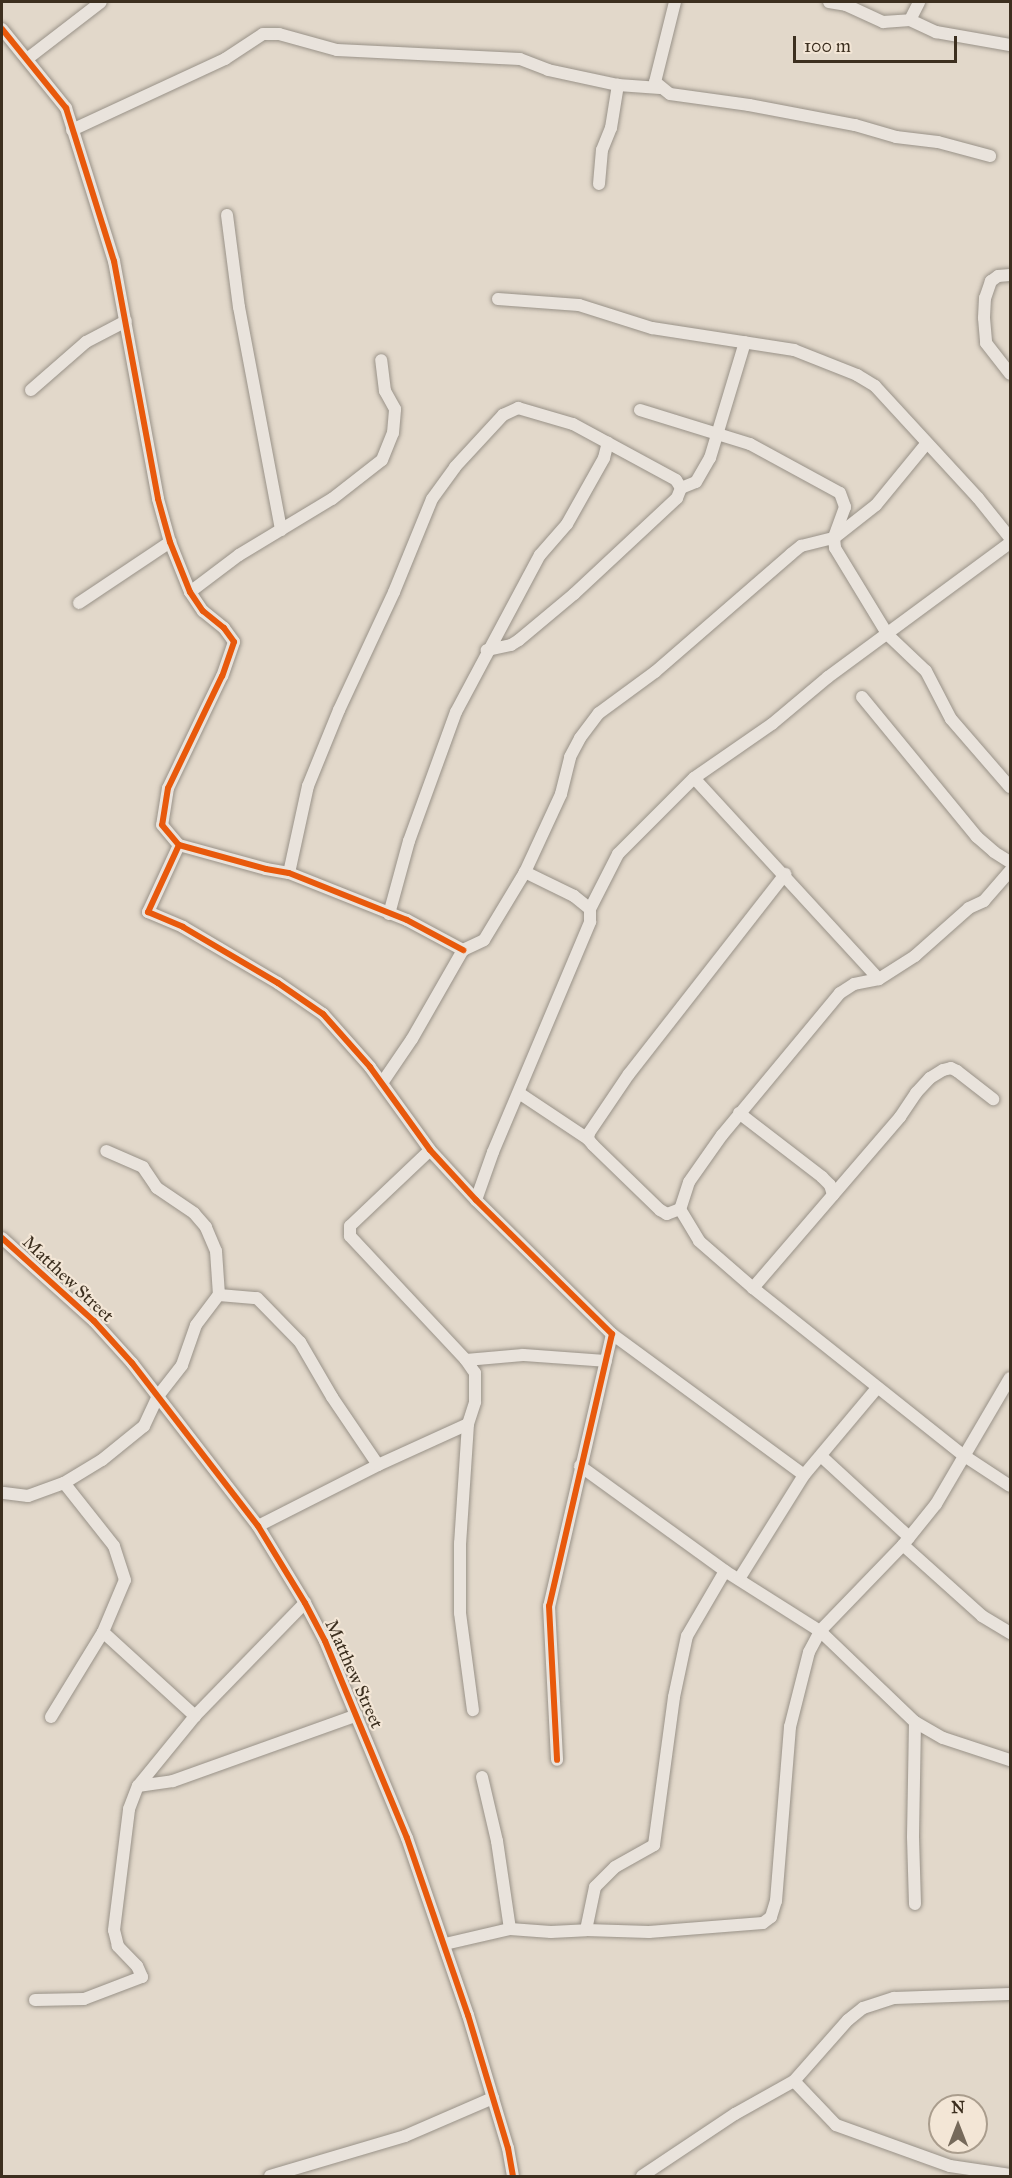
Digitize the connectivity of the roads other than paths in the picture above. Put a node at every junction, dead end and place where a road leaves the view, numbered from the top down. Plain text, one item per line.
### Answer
1 (101, 2) edge
2 (675, 2) edge
3 (829, 2) edge
4 (919, 2) edge
5 (910, 20) junction
6 (2, 29) edge
7 (1011, 45) edge
8 (27, 59) junction
9 (618, 85) junction
10 (660, 88) junction
11 (72, 130) junction
12 (990, 156) dead end
13 (598, 184) dead end
14 (227, 215) dead end
15 (1011, 275) edge
16 (498, 298) dead end
17 (126, 321) junction
18 (746, 342) junction
19 (381, 360) dead end
20 (1011, 374) edge
21 (31, 390) dead end
22 (640, 410) dead end
23 (717, 435) junction
24 (608, 442) junction
25 (927, 442) junction
26 (681, 488) junction
27 (281, 530) junction
28 (834, 538) junction
29 (1011, 538) edge
30 (170, 542) junction
31 (1011, 543) edge
32 (190, 592) junction
33 (79, 603) dead end
34 (888, 635) junction
35 (487, 650) junction
36 (862, 697) dead end
37 (694, 778) junction
38 (1011, 788) edge
39 (179, 845) junction
40 (1011, 862) edge
41 (1011, 871) edge
42 (525, 872) junction
43 (289, 873) junction
44 (785, 874) junction
45 (590, 909) junction
46 (389, 914) junction
47 (463, 950) junction
48 (879, 979) junction
49 (382, 1083) junction
50 (519, 1093) junction
51 (993, 1099) dead end
52 (739, 1113) junction
53 (588, 1139) junction
54 (430, 1150) junction
55 (106, 1151) dead end
56 (833, 1195) junction
57 (476, 1200) junction
58 (680, 1209) junction
59 (2, 1238) edge
60 (753, 1288) junction
61 (219, 1295) junction
62 (612, 1334) junction
63 (466, 1360) junction
64 (606, 1361) junction
65 (1011, 1378) edge
66 (878, 1388) junction
67 (158, 1396) junction
68 (468, 1424) junction
69 (963, 1455) junction
70 (821, 1456) junction
71 (378, 1465) junction
72 (580, 1466) junction
73 (804, 1475) junction
74 (64, 1483) junction
75 (1011, 1486) edge
76 (4, 1493) dead end
77 (258, 1526) junction
78 (906, 1541) junction
79 (725, 1571) junction
80 (739, 1579) junction
81 (305, 1603) junction
82 (820, 1631) junction
83 (103, 1632) junction
84 (1011, 1633) edge
85 (473, 1710) dead end
86 (357, 1715) junction
87 (195, 1716) junction
88 (51, 1717) dead end
89 (915, 1722) junction
90 (1011, 1760) edge
91 (557, 1761) dead end
92 (482, 1777) dead end
93 (138, 1786) junction
94 (915, 1904) dead end
95 (510, 1929) junction
96 (586, 1930) junction
97 (445, 1944) junction
98 (1011, 1994) edge
99 (35, 2000) dead end
100 (794, 2081) junction
101 (493, 2098) junction
102 (1011, 2175) edge
103 (270, 2176) edge
104 (513, 2176) edge
105 (642, 2176) edge

1 - 8 street
2 - 10 street
3 - 5 street
4 - 5 street
5 - 7 street
6 - 8 street
8 - 11 street
9 - 10 street
9 - 11 street
9 - 13 street
10 - 12 street
11 - 17 street
14 - 27 street
15 - 20 street
16 - 18 street
17 - 21 street
17 - 30 street
18 - 23 street
18 - 25 street
19 - 27 street
22 - 23 street
23 - 26 street
23 - 28 street
24 - 26 street
24 - 35 street
24 - 43 street
25 - 28 street
25 - 29 street
26 - 35 street
27 - 32 street
28 - 34 street
28 - 42 street
30 - 32 street
30 - 33 street
31 - 34 street
32 - 39 street
34 - 37 street
34 - 38 street
35 - 46 street
36 - 40 street
37 - 44 street
37 - 45 street
39 - 43 street
39 - 49 street
41 - 48 street
42 - 45 street
42 - 47 street
43 - 46 street
44 - 48 street
44 - 53 street
45 - 50 street
46 - 47 street
47 - 49 street
48 - 52 street
49 - 54 street
50 - 53 street
50 - 57 street
51 - 56 street
52 - 56 street
52 - 58 street
53 - 58 street
54 - 57 street
54 - 63 street
55 - 61 street
56 - 60 street
57 - 62 street
58 - 60 street
59 - 67 street, Matthew Street
60 - 66 street
61 - 67 street
61 - 71 street
62 - 64 street
62 - 73 street
63 - 64 street
63 - 68 street
64 - 72 street
65 - 69 street
66 - 69 street
66 - 70 street
67 - 74 street
67 - 77 street, Matthew Street
68 - 71 street
68 - 85 street
69 - 75 street
69 - 78 street
70 - 73 street
70 - 78 street
71 - 77 street
72 - 79 street
72 - 91 street
73 - 80 street
74 - 76 street
74 - 83 street
77 - 81 street, Matthew Street
78 - 82 street
78 - 84 street
79 - 80 street
79 - 96 street
80 - 82 street
81 - 86 street, Matthew Street
81 - 87 street
82 - 89 street
82 - 96 street
83 - 87 street
83 - 88 street
86 - 93 street
86 - 97 street, Matthew Street
87 - 93 street
89 - 90 street
89 - 94 street
92 - 95 street
93 - 99 street
95 - 96 street
95 - 97 street
97 - 101 street, Matthew Street
98 - 100 street
100 - 102 street
100 - 105 street
101 - 103 street
101 - 104 street, Matthew Street

